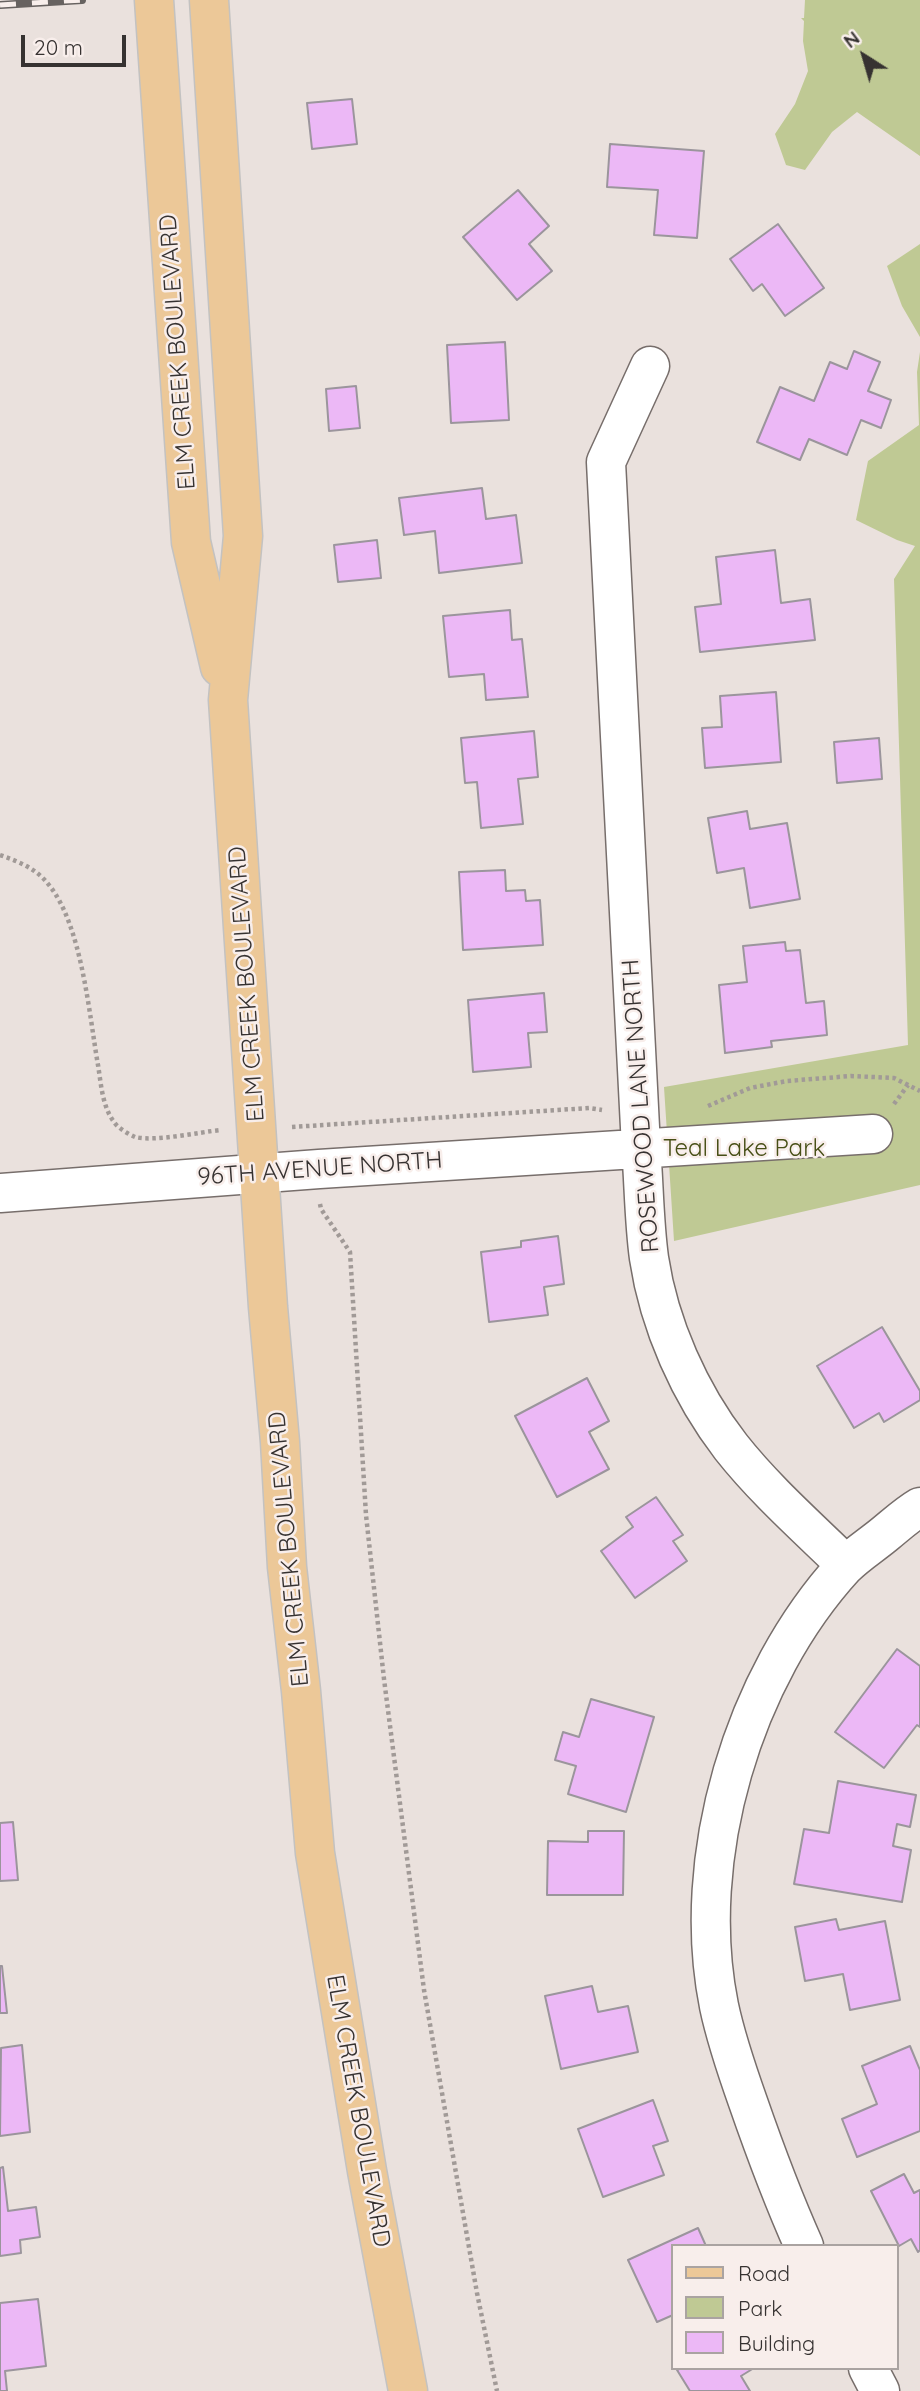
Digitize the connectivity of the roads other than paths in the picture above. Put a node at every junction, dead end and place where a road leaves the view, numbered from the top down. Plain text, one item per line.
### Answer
1 (154, 0) edge
2 (209, 0) edge
3 (650, 366) dead end
4 (228, 700) junction
5 (873, 1134) dead end
6 (641, 1147) junction
7 (260, 1173) junction
8 (0, 1193) edge
9 (920, 1507) edge
10 (846, 1565) junction
11 (803, 2244) edge
12 (868, 2370) edge
13 (408, 2391) edge
14 (880, 2391) edge

1 - 4 main road, ELM CREEK BOULEVARD
2 - 4 main road, ELM CREEK BOULEVARD
3 - 6 street, ROSEWOOD LANE NORTH
4 - 7 main road, ELM CREEK BOULEVARD
5 - 6 street, 96TH AVENUE NORTH
6 - 7 street, 96TH AVENUE NORTH
6 - 10 street, ROSEWOOD LANE NORTH
7 - 8 street, 96TH AVENUE NORTH
7 - 13 main road, ELM CREEK BOULEVARD
9 - 10 street
10 - 11 street
12 - 14 street

